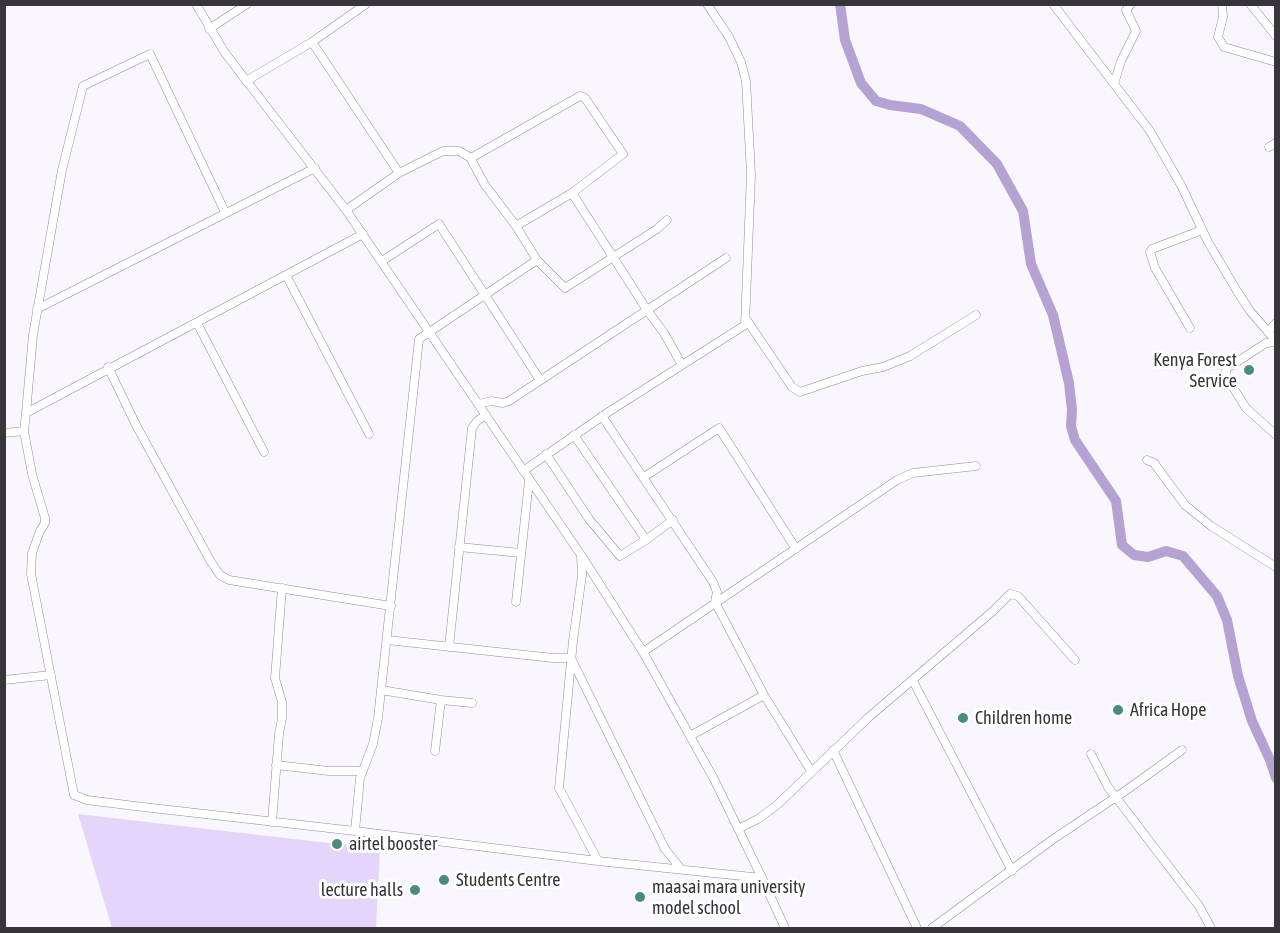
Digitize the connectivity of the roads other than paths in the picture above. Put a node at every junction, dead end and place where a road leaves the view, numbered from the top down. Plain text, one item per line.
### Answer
1 (196, 4) edge
2 (247, 4) edge
3 (366, 4) edge
4 (707, 4) edge
5 (1053, 4) edge
6 (1131, 4) edge
7 (1222, 4) edge
8 (1250, 4) edge
9 (209, 29) junction
10 (1275, 36) edge
11 (312, 42) junction
12 (1275, 62) edge
13 (246, 81) junction
14 (1114, 84) junction
15 (471, 158) junction
16 (315, 168) junction
17 (399, 173) junction
18 (572, 193) junction
19 (346, 210) junction
20 (225, 212) junction
21 (667, 220) dead end
22 (516, 226) junction
23 (1202, 230) junction
24 (363, 234) junction
25 (614, 257) junction
26 (726, 258) dead end
27 (537, 260) junction
28 (382, 261) junction
29 (286, 275) junction
30 (485, 294) junction
31 (37, 309) junction
32 (647, 310) junction
33 (976, 315) dead end
34 (746, 319) junction
35 (197, 323) junction
36 (1275, 323) edge
37 (1190, 328) dead end
38 (429, 332) junction
39 (1268, 332) junction
40 (1275, 341) edge
41 (682, 365) junction
42 (108, 368) junction
43 (540, 380) junction
44 (478, 404) junction
45 (26, 413) junction
46 (486, 415) junction
47 (602, 416) junction
48 (24, 431) junction
49 (4, 433) edge
50 (369, 434) dead end
51 (574, 435) junction
52 (1275, 435) edge
53 (264, 452) dead end
54 (546, 454) junction
55 (1147, 460) dead end
56 (976, 466) dead end
57 (523, 471) junction
58 (644, 477) junction
59 (529, 481) junction
60 (673, 520) junction
61 (646, 540) junction
62 (459, 547) junction
63 (796, 549) junction
64 (521, 553) junction
65 (581, 555) junction
66 (1275, 567) edge
67 (282, 588) junction
68 (516, 602) dead end
69 (715, 602) junction
70 (391, 606) junction
71 (387, 640) junction
72 (449, 647) junction
73 (643, 652) junction
74 (571, 658) junction
75 (1075, 660) dead end
76 (51, 675) junction
77 (4, 680) edge
78 (913, 681) junction
79 (381, 690) junction
80 (764, 695) junction
81 (441, 700) junction
82 (472, 703) dead end
83 (690, 736) junction
84 (833, 750) junction
85 (1182, 750) dead end
86 (435, 751) dead end
87 (1091, 754) dead end
88 (276, 765) junction
89 (362, 771) junction
90 (811, 771) junction
91 (1116, 797) junction
92 (272, 822) junction
93 (738, 829) junction
94 (355, 831) junction
95 (598, 861) junction
96 (681, 869) junction
97 (1012, 871) junction
98 (762, 878) junction
99 (785, 928) edge
100 (917, 928) edge
101 (932, 928) edge
102 (1211, 928) edge

1 - 9 street
2 - 9 street
3 - 11 street
4 - 34 street
5 - 14 street
6 - 14 street
7 - 12 street
8 - 10 street
9 - 13 street
11 - 13 street
11 - 17 street
13 - 16 street
14 - 23 street
15 - 17 street
15 - 18 street
15 - 22 street
16 - 19 street
16 - 20 street
17 - 19 street
18 - 22 street
18 - 25 street
19 - 24 street
20 - 31 street
20 - 31 street
21 - 25 street
22 - 27 street
23 - 37 street
23 - 39 street
24 - 28 street
24 - 29 street
25 - 27 street
25 - 32 street
26 - 32 street
27 - 30 street
28 - 30 street
28 - 38 street
29 - 35 street
29 - 50 street
30 - 38 street
30 - 43 street
31 - 45 street
32 - 41 street
32 - 43 street
33 - 34 street
34 - 41 street
35 - 42 street
35 - 53 street
36 - 39 street
38 - 44 street
38 - 70 street
39 - 40 street
40 - 52 street
41 - 47 street
42 - 45 street
42 - 67 street
43 - 44 street
44 - 46 street
45 - 48 street
46 - 57 street
46 - 62 street
47 - 51 street
47 - 58 street
48 - 49 street
48 - 76 street
51 - 54 street
51 - 61 street
54 - 57 street
54 - 61 street
55 - 66 street
56 - 63 street
57 - 59 street
58 - 60 street
58 - 63 street
59 - 64 street
59 - 65 street
60 - 61 street
60 - 69 street
62 - 64 street
62 - 72 street
63 - 69 street
64 - 68 street
65 - 73 street
65 - 74 street
67 - 70 street
67 - 88 street
69 - 73 street
69 - 80 street
70 - 71 street
71 - 72 street
71 - 79 street
72 - 74 street
73 - 83 street
74 - 95 street
74 - 96 street
75 - 78 street
76 - 77 street
76 - 92 street
78 - 84 street
78 - 97 street
79 - 81 street
79 - 89 street
80 - 83 street
80 - 90 street
81 - 82 street
81 - 86 street
83 - 93 street
84 - 90 street
84 - 100 street
85 - 91 street
87 - 91 street
88 - 89 street
88 - 92 street
89 - 94 street
90 - 93 street
91 - 97 street
91 - 102 street
92 - 94 street
93 - 98 street
94 - 95 street
95 - 96 street
96 - 98 street
97 - 101 street
98 - 99 street

